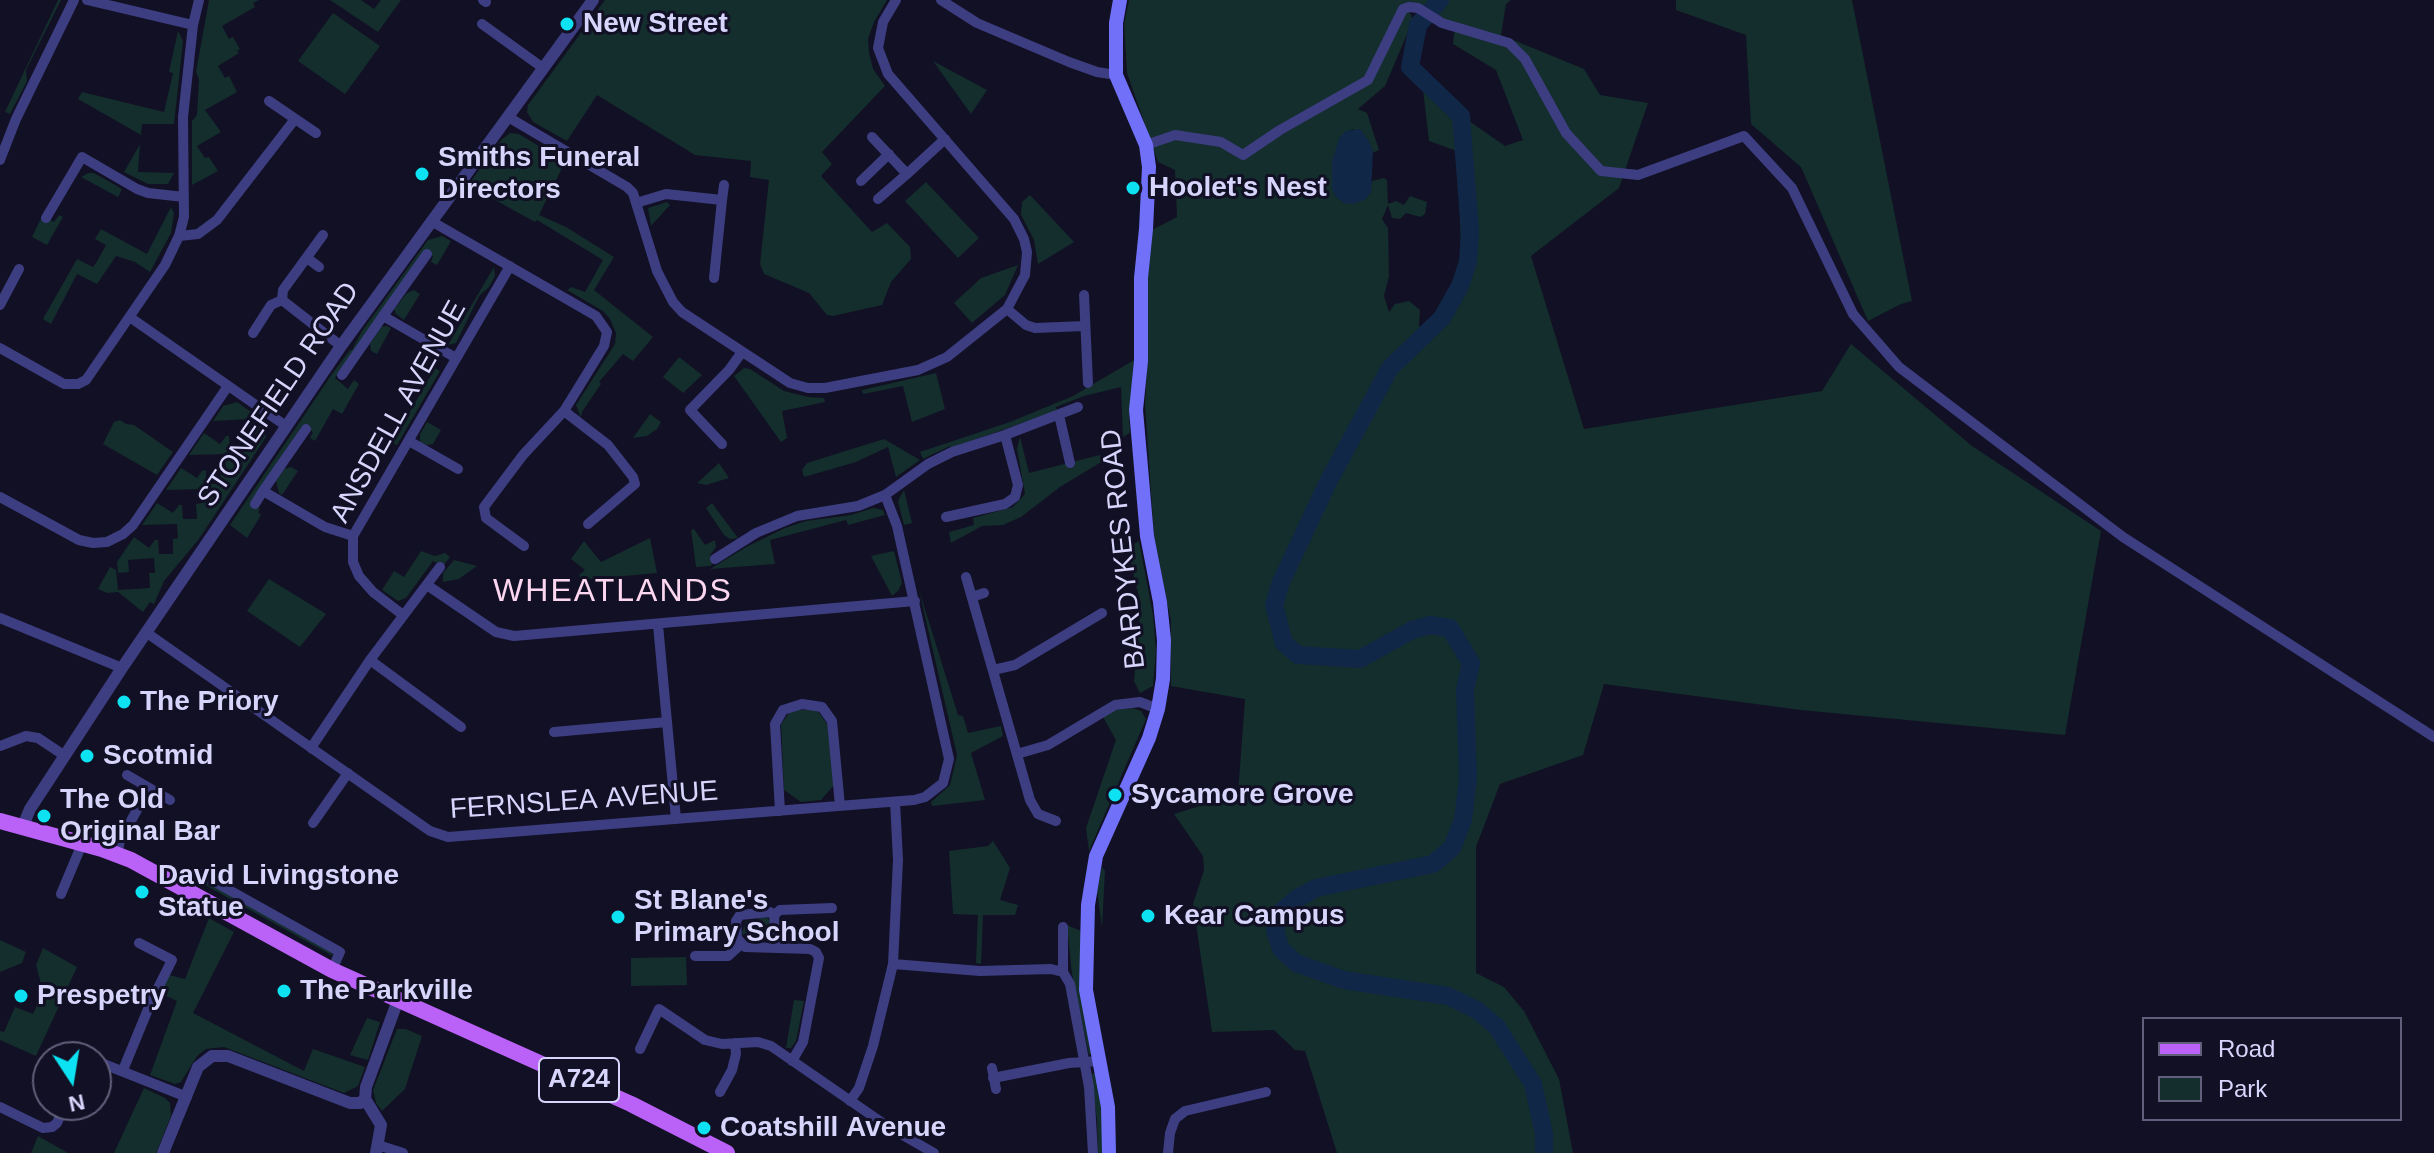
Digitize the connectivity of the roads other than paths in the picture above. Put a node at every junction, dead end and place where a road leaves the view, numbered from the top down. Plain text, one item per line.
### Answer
1 (74, 0) edge
2 (87, 0) edge
3 (199, 0) edge
4 (593, 0) edge
5 (896, 0) edge
6 (941, 0) edge
7 (1120, 0) edge
8 (482, 24) dead end
9 (193, 25) junction
10 (543, 68) junction
11 (1116, 75) junction
12 (269, 101) dead end
13 (508, 117) junction
14 (295, 119) junction
15 (316, 133) dead end
16 (872, 137) dead end
17 (945, 139) junction
18 (1146, 145) junction
19 (889, 154) junction
20 (0, 160) edge
21 (907, 174) junction
22 (861, 181) dead end
23 (724, 185) dead end
24 (184, 197) junction
25 (878, 199) dead end
26 (722, 200) junction
27 (636, 203) junction
28 (46, 218) dead end
29 (431, 221) junction
30 (323, 235) dead end
31 (179, 236) junction
32 (427, 254) dead end
33 (307, 258) junction
34 (510, 266) junction
35 (319, 267) dead end
36 (19, 269) dead end
37 (714, 278) dead end
38 (1084, 295) dead end
39 (282, 300) junction
40 (0, 305) edge
41 (1007, 309) junction
42 (383, 316) junction
43 (131, 318) junction
44 (1085, 326) junction
45 (253, 333) dead end
46 (341, 346) junction
47 (0, 348) edge
48 (742, 352) junction
49 (456, 358) junction
50 (342, 375) dead end
51 (1088, 383) dead end
52 (228, 386) junction
53 (1078, 407) dead end
54 (564, 411) junction
55 (1059, 415) junction
56 (286, 426) junction
57 (306, 429) dead end
58 (1005, 435) junction
59 (409, 441) junction
60 (722, 444) dead end
61 (1070, 463) dead end
62 (458, 469) dead end
63 (263, 491) junction
64 (885, 495) junction
65 (0, 497) edge
66 (255, 504) dead end
67 (946, 517) dead end
68 (588, 524) dead end
69 (353, 536) junction
70 (524, 546) dead end
71 (715, 559) dead end
72 (440, 567) dead end
73 (966, 577) dead end
74 (427, 585) junction
75 (984, 593) dead end
76 (972, 597) junction
77 (915, 601) junction
78 (1102, 613) dead end
79 (403, 615) junction
80 (0, 618) edge
81 (1084, 624) junction
82 (658, 625) junction
83 (147, 633) junction
84 (1090, 635) dead end
85 (370, 660) junction
86 (122, 668) junction
87 (993, 670) junction
88 (1158, 709) junction
89 (667, 722) junction
90 (461, 727) dead end
91 (554, 732) dead end
92 (2434, 737) edge
93 (0, 746) edge
94 (311, 748) junction
95 (1017, 754) junction
96 (65, 756) junction
97 (348, 773) junction
98 (127, 775) dead end
99 (149, 788) junction
100 (170, 800) dead end
101 (895, 802) junction
102 (840, 806) junction
103 (780, 811) junction
104 (676, 819) junction
105 (0, 821) edge
106 (1056, 821) dead end
107 (313, 823) dead end
108 (22, 828) junction
109 (82, 844) junction
110 (117, 854) junction
111 (61, 894) dead end
112 (832, 908) dead end
113 (774, 915) junction
114 (1063, 927) dead end
115 (139, 943) dead end
116 (740, 945) junction
117 (776, 948) junction
118 (695, 956) dead end
119 (893, 964) junction
120 (1063, 972) junction
121 (398, 1000) junction
122 (735, 1043) junction
123 (640, 1049) dead end
124 (792, 1061) junction
125 (1100, 1061) junction
126 (1084, 1064) junction
127 (112, 1066) edge
128 (123, 1070) junction
129 (994, 1078) dead end
130 (720, 1092) dead end
131 (1266, 1092) dead end
132 (187, 1097) junction
133 (365, 1099) junction
134 (850, 1101) junction
135 (0, 1107) edge
136 (58, 1121) edge
137 (377, 1149) edge
138 (163, 1153) edge
139 (403, 1153) edge
140 (727, 1153) edge
141 (934, 1153) edge
142 (1093, 1153) edge
143 (1109, 1153) edge
144 (1168, 1153) edge

1 - 20 street
2 - 9 street
3 - 9 street
4 - 10 street, STONEFIELD ROAD
5 - 17 street
6 - 11 street
7 - 11 main road
8 - 10 street
9 - 24 street
10 - 13 street, STONEFIELD ROAD
11 - 18 main road, BARDYKES ROAD
12 - 14 street
13 - 27 street
13 - 29 street, STONEFIELD ROAD
14 - 15 street
14 - 31 street
16 - 19 street
17 - 21 street
17 - 41 street
18 - 88 main road, BARDYKES ROAD
18 - 92 street
19 - 21 street
19 - 22 street
21 - 25 street
23 - 26 street
24 - 28 street
24 - 31 street
26 - 27 street
26 - 37 street
27 - 48 street
29 - 34 street
29 - 46 street, STONEFIELD ROAD
30 - 33 street
31 - 43 street
32 - 42 street
33 - 35 street
33 - 39 street
34 - 49 street, ANSDELL AVENUE
34 - 54 street
36 - 40 street
38 - 44 street
39 - 45 street
39 - 46 street
41 - 44 street
41 - 48 street
42 - 49 street
42 - 50 street
43 - 47 street
43 - 52 street
44 - 51 street
46 - 56 street, STONEFIELD ROAD
48 - 60 street
49 - 59 street, ANSDELL AVENUE
52 - 56 street
52 - 65 street
53 - 55 street
54 - 68 street
54 - 70 street
55 - 58 street
55 - 61 street
56 - 83 street, STONEFIELD ROAD
57 - 63 street
58 - 64 street
58 - 67 street
59 - 62 street
59 - 69 street, ANSDELL AVENUE
63 - 66 street
63 - 69 street
64 - 71 street
64 - 77 street
69 - 79 street, ANSDELL AVENUE
72 - 74 street
73 - 76 street
74 - 79 street
74 - 82 street
75 - 76 street
76 - 87 street
77 - 82 street
77 - 101 street, FERNSLEA AVENUE
78 - 81 street
79 - 85 street
80 - 86 street
81 - 84 street
81 - 87 street
82 - 89 street
83 - 86 street, STONEFIELD ROAD
83 - 94 street, FERNSLEA AVENUE
85 - 90 street
85 - 94 street
86 - 96 street, STONEFIELD ROAD
87 - 95 street
88 - 95 street
88 - 125 main road, BARDYKES ROAD
89 - 91 street
89 - 104 street
93 - 96 street
94 - 97 street, FERNSLEA AVENUE
95 - 106 street
96 - 108 street, STONEFIELD ROAD
97 - 104 street, FERNSLEA AVENUE
97 - 107 street
98 - 99 street
99 - 100 street
99 - 110 street
101 - 102 street, FERNSLEA AVENUE
101 - 119 street
102 - 103 street, FERNSLEA AVENUE
102 - 103 street
103 - 104 street, FERNSLEA AVENUE
105 - 108 main road, A724
108 - 109 main road, A724
109 - 110 main road, A724
109 - 111 street
110 - 121 main road, A724
112 - 113 street
113 - 116 street
113 - 117 street
114 - 120 street
115 - 128 street
116 - 117 street
116 - 118 street
117 - 124 street
119 - 120 street
119 - 134 street
120 - 126 street
121 - 133 street
121 - 140 main road, A724
122 - 123 street
122 - 124 street
122 - 130 street
124 - 134 street
125 - 126 street
125 - 143 main road, BARDYKES ROAD
126 - 129 street
126 - 142 street
127 - 128 street
128 - 132 street
131 - 144 street
132 - 133 street
132 - 138 street
133 - 137 street
134 - 141 street
135 - 136 street
137 - 139 street

